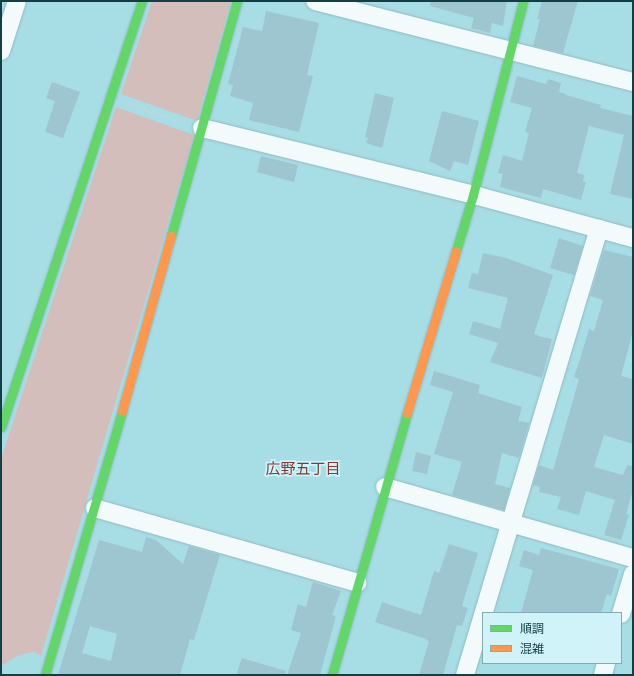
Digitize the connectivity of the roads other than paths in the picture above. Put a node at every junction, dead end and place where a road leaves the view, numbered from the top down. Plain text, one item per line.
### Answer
1 (17, 1) edge
2 (142, 1) edge
3 (237, 1) edge
4 (315, 1) edge
5 (523, 1) edge
6 (511, 50) junction
7 (1, 51) edge
8 (633, 82) edge
9 (202, 128) junction
10 (472, 195) junction
11 (599, 229) junction
12 (633, 238) edge
13 (1, 427) edge
14 (386, 487) junction
15 (95, 508) junction
16 (510, 522) junction
17 (633, 558) edge
18 (633, 574) edge
19 (358, 583) junction
20 (484, 612) edge
21 (622, 612) edge
22 (482, 617) edge
23 (606, 664) edge
24 (45, 675) edge
25 (332, 675) edge
26 (465, 675) edge
27 (603, 675) edge

1 - 7 street
2 - 13 street
3 - 9 street
4 - 6 street
5 - 6 street
6 - 8 street
6 - 10 street
9 - 10 street
9 - 15 street
10 - 11 street
10 - 14 street
11 - 12 street
11 - 16 street
14 - 16 street
14 - 19 street
15 - 19 street
15 - 24 street
16 - 17 street
16 - 20 street
18 - 21 street
19 - 25 street
22 - 26 street
23 - 27 street

